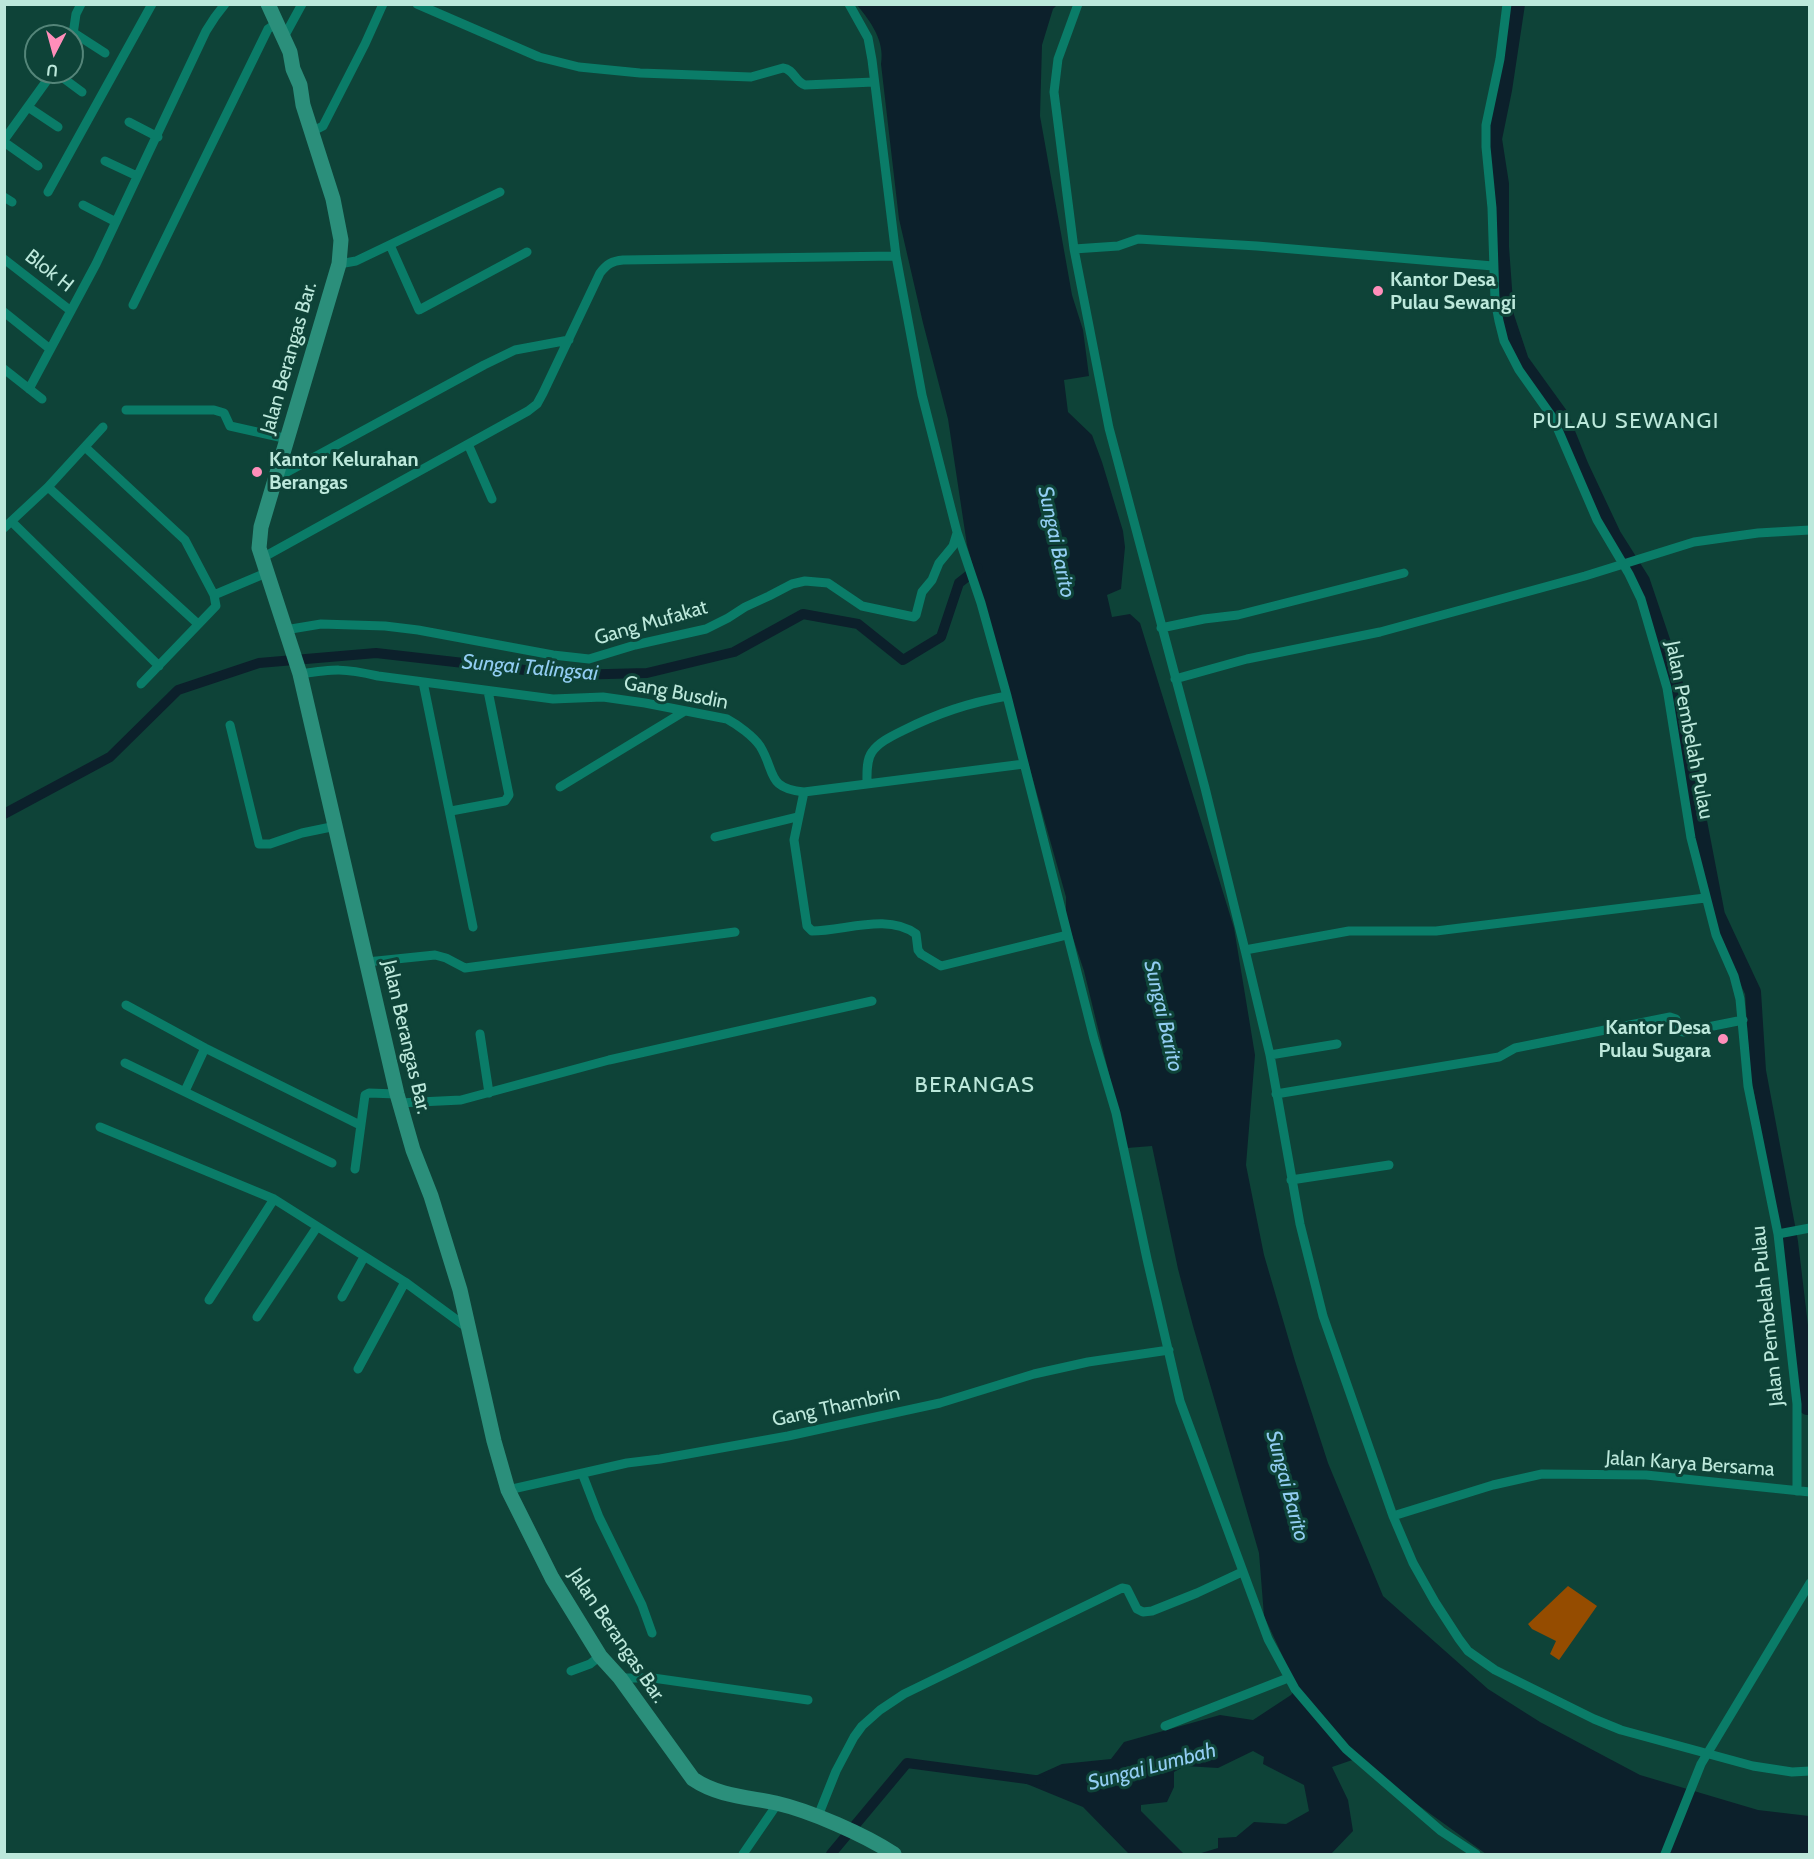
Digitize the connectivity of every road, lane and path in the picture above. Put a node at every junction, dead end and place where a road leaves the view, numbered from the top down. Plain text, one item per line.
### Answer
1 (81, 4) edge
2 (152, 4) edge
3 (225, 4) edge
4 (268, 4) edge
5 (302, 4) edge
6 (383, 4) edge
7 (417, 4) edge
8 (849, 4) edge
9 (1078, 4) edge
10 (1508, 4) edge
11 (75, 24) edge
12 (284, 37) junction
13 (84, 42) edge
14 (105, 53) dead end
15 (874, 82) junction
16 (45, 84) edge
17 (71, 84) edge
18 (82, 92) dead end
19 (28, 107) junction
20 (129, 122) dead end
21 (58, 128) dead end
22 (313, 131) junction
23 (158, 137) junction
24 (4, 141) edge
25 (105, 162) dead end
26 (38, 166) dead end
27 (138, 176) junction
28 (48, 192) dead end
29 (500, 192) dead end
30 (83, 206) dead end
31 (116, 222) junction
32 (390, 244) junction
33 (1074, 249) junction
34 (527, 252) dead end
35 (896, 256) junction
36 (4, 259) edge
37 (339, 264) junction
38 (1493, 266) junction
39 (133, 305) dead end
40 (71, 311) junction
41 (4, 312) edge
42 (569, 340) junction
43 (50, 349) junction
44 (5, 372) edge
45 (29, 389) junction
46 (42, 399) dead end
47 (126, 410) dead end
48 (103, 427) dead end
49 (288, 439) junction
50 (468, 444) junction
51 (85, 447) junction
52 (276, 478) junction
53 (48, 487) junction
54 (492, 499) dead end
55 (8, 525) edge
56 (1809, 530) edge
57 (958, 535) junction
58 (1630, 563) junction
59 (264, 566) junction
60 (1404, 573) dead end
61 (214, 595) junction
62 (198, 624) junction
63 (1161, 628) junction
64 (287, 635) junction
65 (159, 666) junction
66 (299, 670) junction
67 (1175, 679) junction
68 (423, 682) junction
69 (141, 684) dead end
70 (488, 692) junction
71 (1007, 696) junction
72 (686, 711) junction
73 (230, 725) dead end
74 (1024, 764) junction
75 (867, 783) junction
76 (560, 787) dead end
77 (804, 792) junction
78 (451, 811) junction
79 (797, 817) junction
80 (336, 826) junction
81 (715, 837) dead end
82 (1706, 898) junction
83 (473, 927) dead end
84 (735, 932) dead end
85 (1067, 935) junction
86 (1245, 950) junction
87 (367, 962) junction
88 (872, 1001) dead end
89 (126, 1005) dead end
90 (1743, 1020) junction
91 (480, 1034) dead end
92 (1337, 1044) dead end
93 (205, 1048) junction
94 (1270, 1055) junction
95 (124, 1063) dead end
96 (186, 1091) junction
97 (489, 1093) junction
98 (1276, 1094) junction
99 (398, 1098) junction
100 (360, 1125) junction
101 (100, 1127) dead end
102 (332, 1163) dead end
103 (1389, 1165) dead end
104 (355, 1169) dead end
105 (1291, 1180) junction
106 (274, 1199) junction
107 (317, 1227) junction
108 (1809, 1228) edge
109 (1781, 1234) junction
110 (364, 1257) junction
111 (405, 1282) junction
112 (342, 1297) dead end
113 (209, 1300) dead end
114 (257, 1317) dead end
115 (471, 1331) junction
116 (1169, 1350) junction
117 (358, 1369) dead end
118 (582, 1473) junction
119 (508, 1490) junction
120 (1797, 1491) junction
121 (1809, 1492) edge
122 (1393, 1516) junction
123 (1242, 1572) junction
124 (1809, 1583) edge
125 (652, 1633) dead end
126 (600, 1656) junction
127 (571, 1671) dead end
128 (620, 1678) junction
129 (1288, 1678) junction
130 (808, 1700) dead end
131 (1165, 1726) dead end
132 (1707, 1755) junction
133 (1809, 1771) edge
134 (778, 1803) junction
135 (820, 1817) junction
136 (743, 1854) edge
137 (894, 1854) edge
138 (1476, 1854) edge
139 (1665, 1854) edge

1 - 11 street
2 - 28 street
3 - 23 street
4 - 12 main road, Jalan Berangas Bar.
5 - 12 street
6 - 22 street
7 - 15 street
8 - 15 street
9 - 33 street
10 - 38 street, Jalan Pembelah Pulau
12 - 22 main road, Jalan Berangas Bar.
12 - 39 street
13 - 14 street
15 - 35 street
16 - 19 street
17 - 18 street
19 - 21 street
19 - 24 street
20 - 23 street
22 - 37 main road, Jalan Berangas Bar.
23 - 27 street
24 - 26 street
25 - 27 street
27 - 31 street
29 - 32 street
30 - 31 street
31 - 40 street
32 - 34 street
32 - 37 street
33 - 38 street
33 - 63 street
35 - 42 street
35 - 57 street
36 - 40 street, Blok H
37 - 49 main road, Jalan Berangas Bar.
38 - 58 street, Jalan Pembelah Pulau
40 - 43 street
41 - 43 street
42 - 50 street
42 - 52 street
43 - 45 street
44 - 45 street
45 - 46 street
47 - 49 street
48 - 51 street
49 - 52 main road, Jalan Berangas Bar.
50 - 54 street
50 - 59 street
51 - 53 street
51 - 61 street
52 - 59 main road, Jalan Berangas Bar.
53 - 55 street
53 - 62 street
55 - 65 street
56 - 58 street
57 - 64 street, Gang Mufakat
57 - 71 street
58 - 67 street
58 - 82 street, Jalan Pembelah Pulau
59 - 61 street
59 - 64 main road, Jalan Berangas Bar.
60 - 63 street
61 - 62 street
62 - 65 street
63 - 67 street
64 - 66 main road, Jalan Berangas Bar.
65 - 69 street
66 - 68 street, Gang Busdin
66 - 80 main road, Jalan Berangas Bar.
67 - 86 street
68 - 70 street, Gang Busdin
68 - 78 street
70 - 72 street, Gang Busdin
70 - 78 street
71 - 74 street
71 - 75 street
72 - 76 street
72 - 77 street, Gang Busdin
73 - 80 street
74 - 75 street, Gang Busdin
74 - 85 street
75 - 77 street, Gang Busdin
77 - 79 street
78 - 83 street
79 - 81 street
79 - 85 street
80 - 87 main road, Jalan Berangas Bar.
82 - 86 street
82 - 90 street, Jalan Pembelah Pulau
84 - 87 street
85 - 116 street
86 - 94 street
87 - 99 main road, Jalan Berangas Bar.
88 - 97 street
89 - 93 street
90 - 98 street
90 - 109 street, Jalan Pembelah Pulau
91 - 97 street
92 - 94 street
93 - 96 street
93 - 100 street
94 - 98 street
95 - 96 street
96 - 102 street
97 - 99 street
98 - 105 street
99 - 100 street
99 - 115 main road, Jalan Berangas Bar.
100 - 104 street
101 - 106 street
103 - 105 street
105 - 122 street
106 - 107 street
106 - 113 street
107 - 110 street
107 - 114 street
108 - 109 street
109 - 120 street, Jalan Pembelah Pulau
110 - 111 street
110 - 112 street
111 - 115 street
111 - 117 street
115 - 119 main road, Jalan Berangas Bar.
116 - 118 street, Gang Thambrin
116 - 123 street
118 - 119 street, Gang Thambrin
118 - 125 street
119 - 126 main road, Jalan Berangas Bar.
120 - 121 street, Jalan Karya Bersama
120 - 122 street, Jalan Karya Bersama
122 - 132 street
123 - 129 street
123 - 135 street
124 - 132 street
126 - 127 street
126 - 128 main road, Jalan Berangas Bar.
128 - 130 street
128 - 134 main road, Jalan Berangas Bar.
129 - 131 street
129 - 138 street
132 - 133 street
132 - 139 street
134 - 135 main road, Jalan Berangas Bar.
134 - 136 street
135 - 137 main road, Jalan Berangas Bar.

